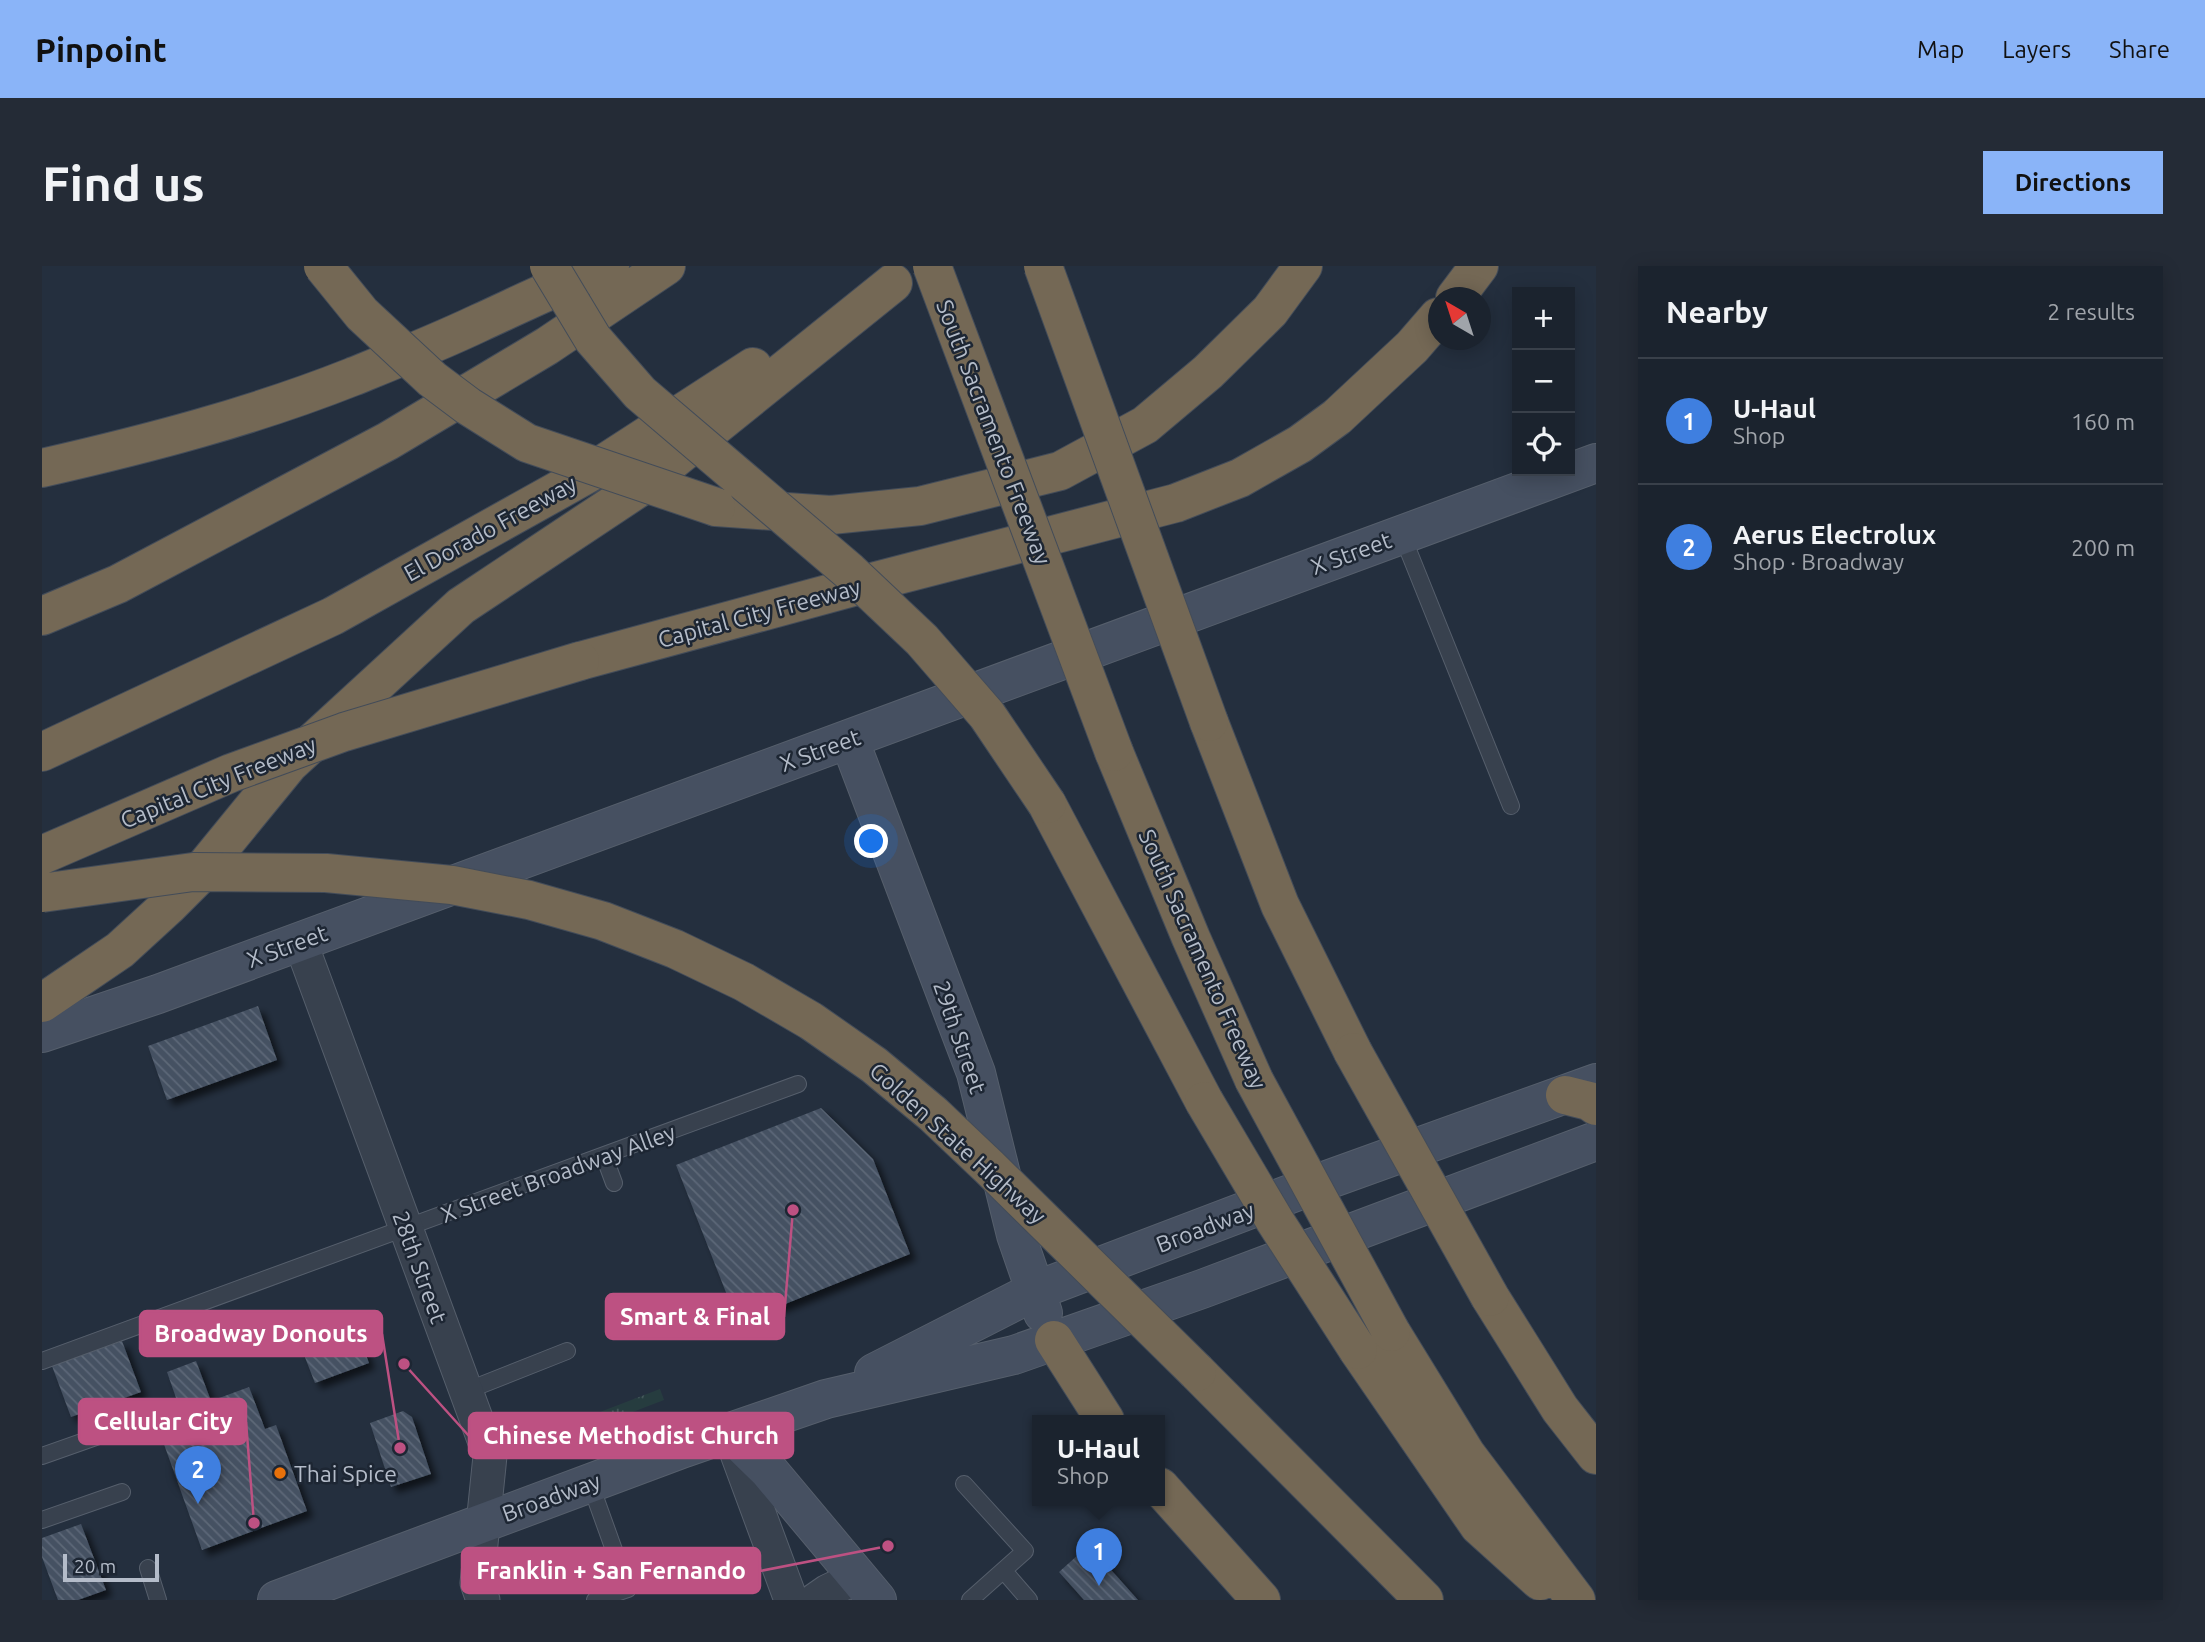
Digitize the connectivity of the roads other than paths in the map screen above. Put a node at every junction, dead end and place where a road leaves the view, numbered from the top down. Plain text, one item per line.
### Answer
1 (323, 266) edge
2 (549, 266) edge
3 (610, 266) edge
4 (666, 266) edge
5 (932, 266) edge
6 (1043, 266) edge
7 (1303, 266) edge
8 (1479, 266) edge
9 (905, 274) edge
10 (1463, 287) edge
11 (1428, 329) edge
12 (1596, 463) edge
13 (42, 468) edge
14 (1402, 535) junction
15 (42, 616) edge
16 (849, 739) junction
17 (42, 752) edge
18 (1511, 806) dead end
19 (42, 855) edge
20 (42, 893) edge
21 (300, 941) junction
22 (42, 1003) edge
23 (42, 1033) edge
24 (798, 1084) dead end
25 (1586, 1095) edge
26 (1596, 1141) edge
27 (604, 1156) junction
28 (614, 1183) dead end
29 (406, 1228) junction
30 (1035, 1291) junction
31 (1054, 1340) junction
32 (567, 1351) dead end
33 (42, 1361) edge
34 (466, 1391) junction
35 (826, 1399) junction
36 (1102, 1415) edge
37 (144, 1420) dead end
38 (729, 1432) junction
39 (1596, 1455) edge
40 (42, 1456) edge
41 (590, 1483) junction
42 (964, 1484) dead end
43 (122, 1492) dead end
44 (1165, 1493) edge
45 (42, 1520) edge
46 (483, 1522) junction
47 (148, 1568) dead end
48 (1004, 1571) junction
49 (867, 1588) edge
50 (158, 1600) edge
51 (277, 1600) edge
52 (483, 1600) edge
53 (595, 1600) edge
54 (792, 1600) edge
55 (815, 1600) edge
56 (970, 1600) edge
57 (1029, 1600) edge
58 (1261, 1600) edge
59 (1424, 1600) edge
60 (1560, 1600) edge
61 (1576, 1600) edge

1 - 7 highway, bridge
2 - 60 highway, bridge
3 - 13 highway
4 - 15 highway
5 - 61 highway, South Sacramento Freeway, bridge
6 - 39 highway, bridge
8 - 10 highway
9 - 17 highway, El Dorado Freeway
9 - 22 highway
11 - 19 highway, Capital City Freeway, bridge
12 - 14 main road, X Street
14 - 16 main road, X Street
14 - 18 lane
16 - 21 main road, X Street
16 - 30 main road, 29th Street
20 - 59 highway, Golden State Highway, bridge
21 - 23 main road, X Street
21 - 29 street, 28th Street
24 - 27 lane, X Street Broadway Alley
25 - 30 main road, Broadway
26 - 31 main road, Broadway
27 - 28 lane
27 - 29 lane, X Street Broadway Alley
29 - 33 lane, X Street Broadway Alley
29 - 34 street, 28th Street
30 - 31 main road, 29th Street
30 - 35 main road, Broadway
31 - 35 main road, Broadway
31 - 36 highway
32 - 34 lane
34 - 46 street, 28th Street
35 - 38 main road, Broadway
37 - 40 lane
38 - 41 main road, Broadway
38 - 49 main road
38 - 54 street
41 - 46 main road, Broadway
41 - 53 lane
42 - 48 lane
43 - 45 lane
44 - 58 highway
46 - 51 main road, Broadway
46 - 52 street, 28th Street
47 - 50 lane
48 - 56 lane
48 - 57 lane
49 - 55 street

